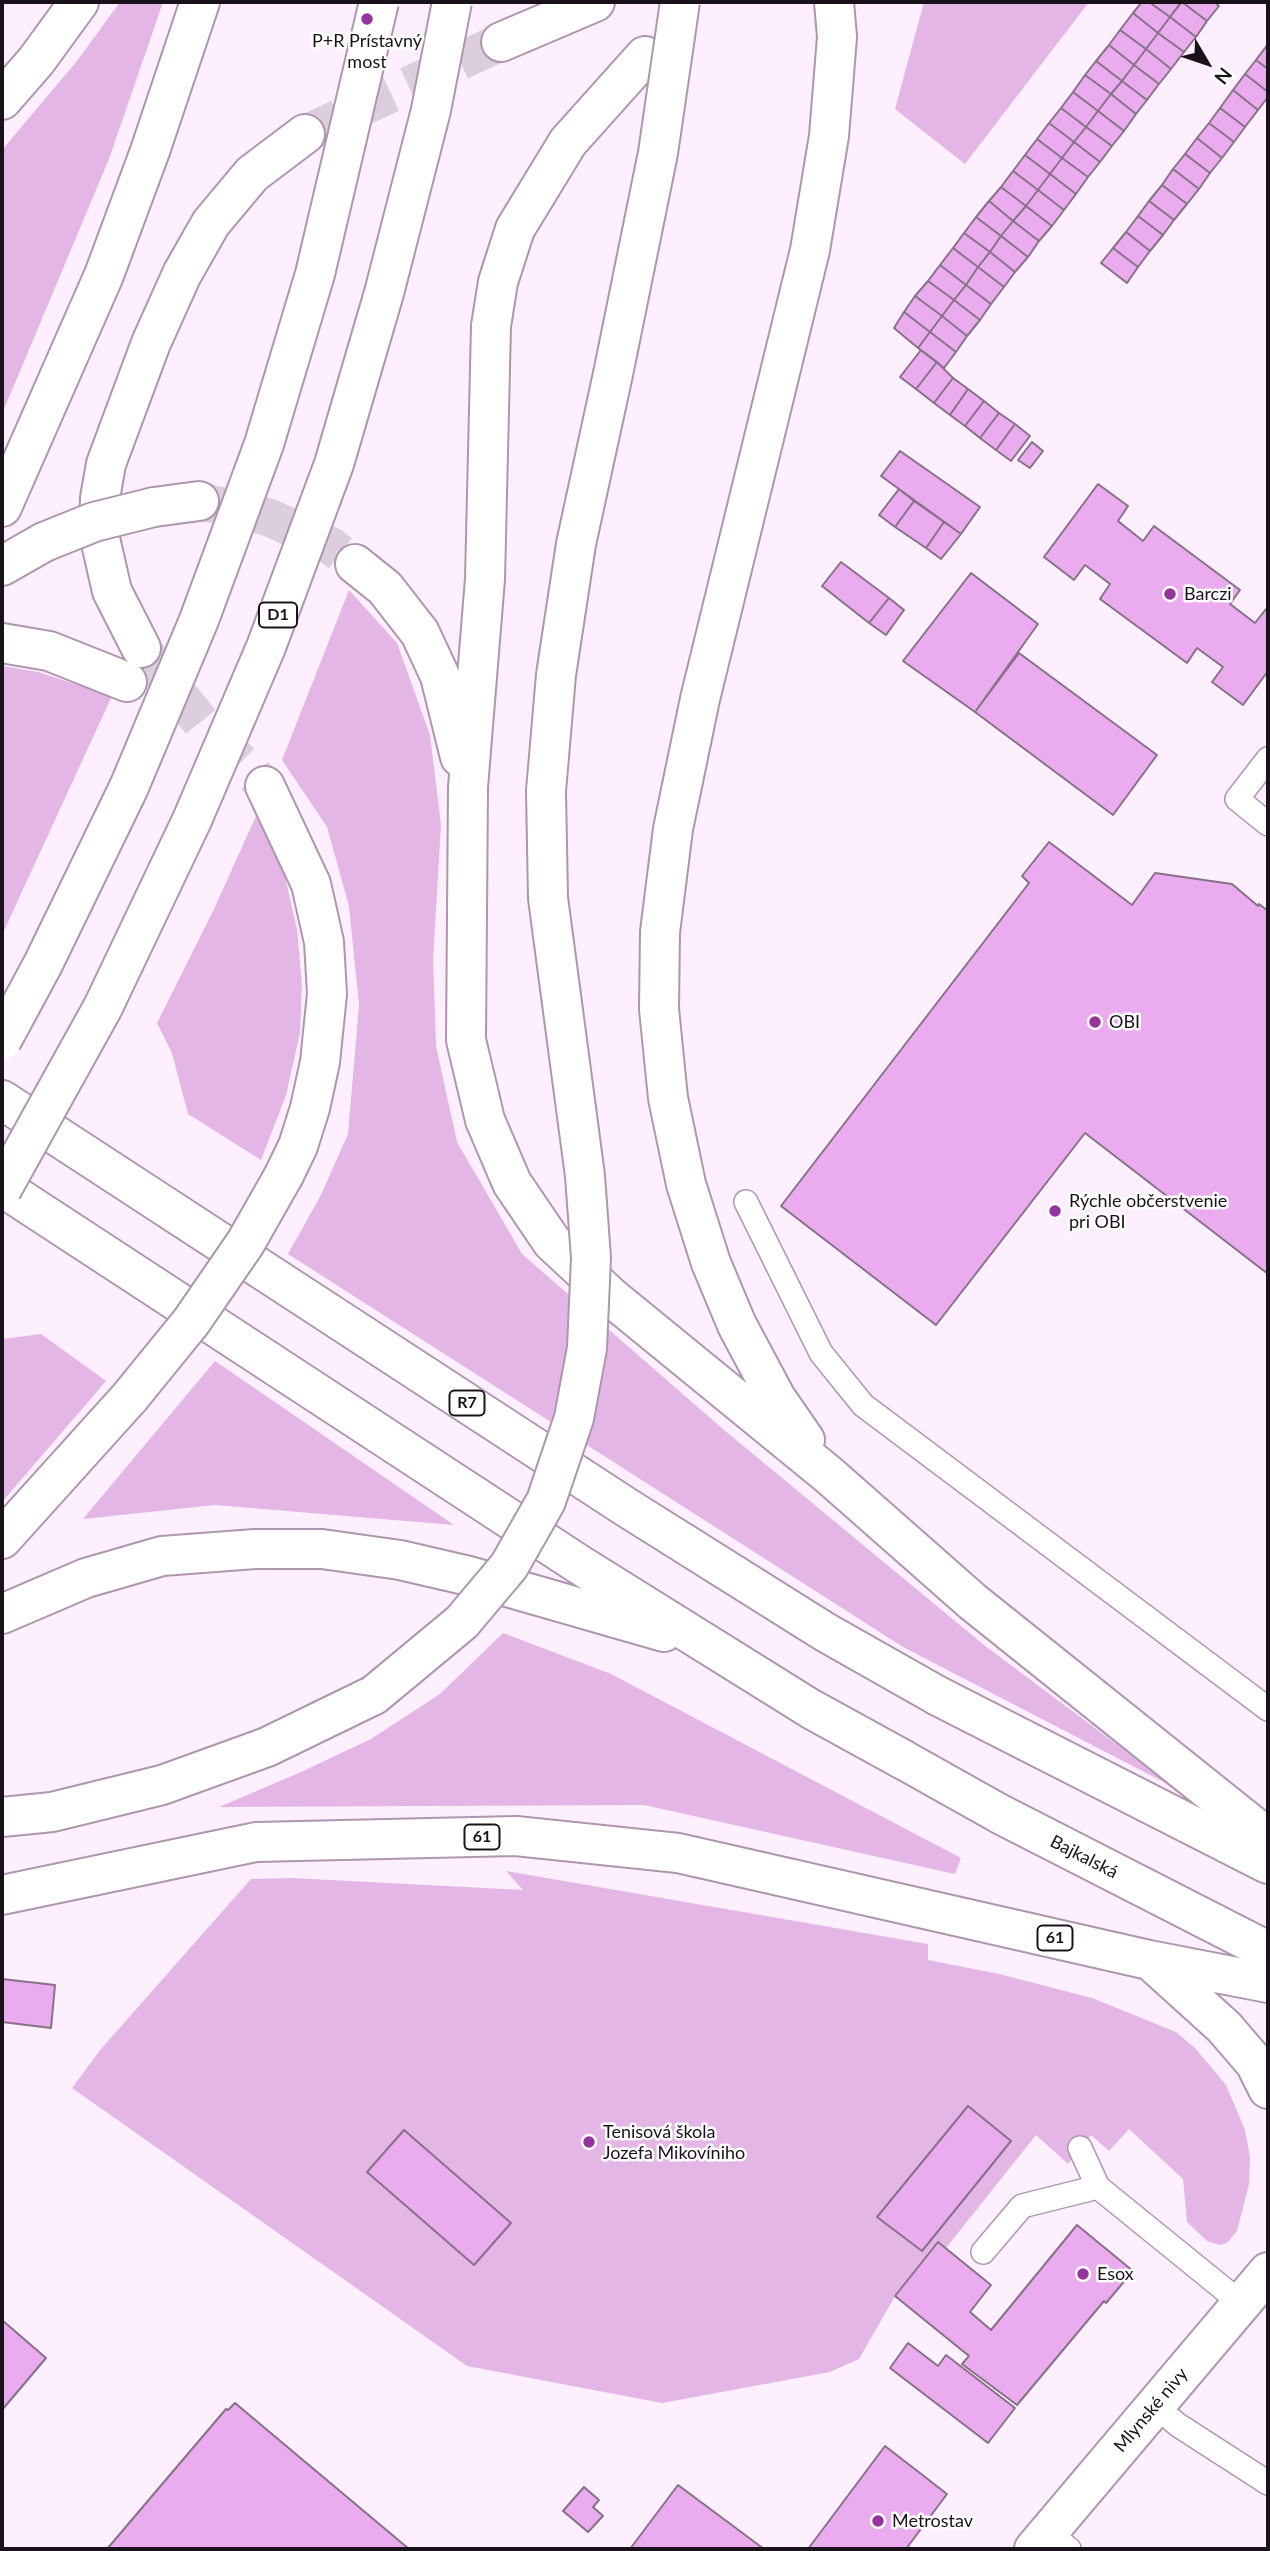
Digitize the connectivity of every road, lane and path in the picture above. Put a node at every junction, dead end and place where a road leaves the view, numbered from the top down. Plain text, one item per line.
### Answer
1 (79, 2) edge
2 (200, 2) edge
3 (379, 2) edge
4 (452, 2) edge
5 (594, 2) edge
6 (680, 2) edge
7 (834, 2) edge
8 (500, 43) tunnel mouth
9 (645, 56) dead end
10 (2, 100) edge
11 (305, 134) tunnel mouth
12 (199, 501) tunnel mouth
13 (2, 507) edge
14 (355, 564) tunnel mouth
15 (2, 566) edge
16 (2, 643) edge
17 (1268, 759) edge
18 (265, 786) tunnel mouth
19 (468, 786) junction
20 (1268, 824) edge
21 (2, 1040) edge
22 (2, 1100) edge
23 (2, 1188) edge
24 (746, 1202) dead end
25 (830, 1476) junction
26 (2, 1539) edge
27 (2, 1614) edge
28 (708, 1644) junction
29 (1268, 1709) edge
30 (2, 1817) edge
31 (1268, 1838) edge
32 (1268, 1864) edge
33 (2, 1895) edge
34 (1268, 1951) edge
35 (1149, 1960) junction
36 (1268, 1983) edge
37 (1268, 2089) edge
38 (1080, 2148) dead end
39 (1098, 2187) junction
40 (983, 2252) dead end
41 (1268, 2272) edge
42 (1241, 2303) junction
43 (1155, 2406) junction
44 (1268, 2483) edge
45 (1051, 2544) edge

1 - 10 main road
2 - 13 main road
3 - 21 main road, bridge
4 - 23 main road, D1, bridge
5 - 8 main road
6 - 30 main road, bridge
7 - 25 main road
9 - 19 main road
11 - 16 main road
12 - 15 main road, bridge
14 - 19 main road
17 - 20 lane
18 - 26 main road, bridge
19 - 25 main road
22 - 32 main road, R7
23 - 28 main road, Bajkalská
24 - 29 lane
25 - 31 main road
27 - 28 main road
28 - 34 main road, Bajkalská
33 - 35 main road, 61
35 - 36 main road, 61
35 - 37 main road
38 - 39 lane
39 - 40 lane
39 - 42 lane
41 - 42 main road, Mlynské nivy
42 - 43 main road, Mlynské nivy
43 - 44 lane
43 - 45 main road, Mlynské nivy

